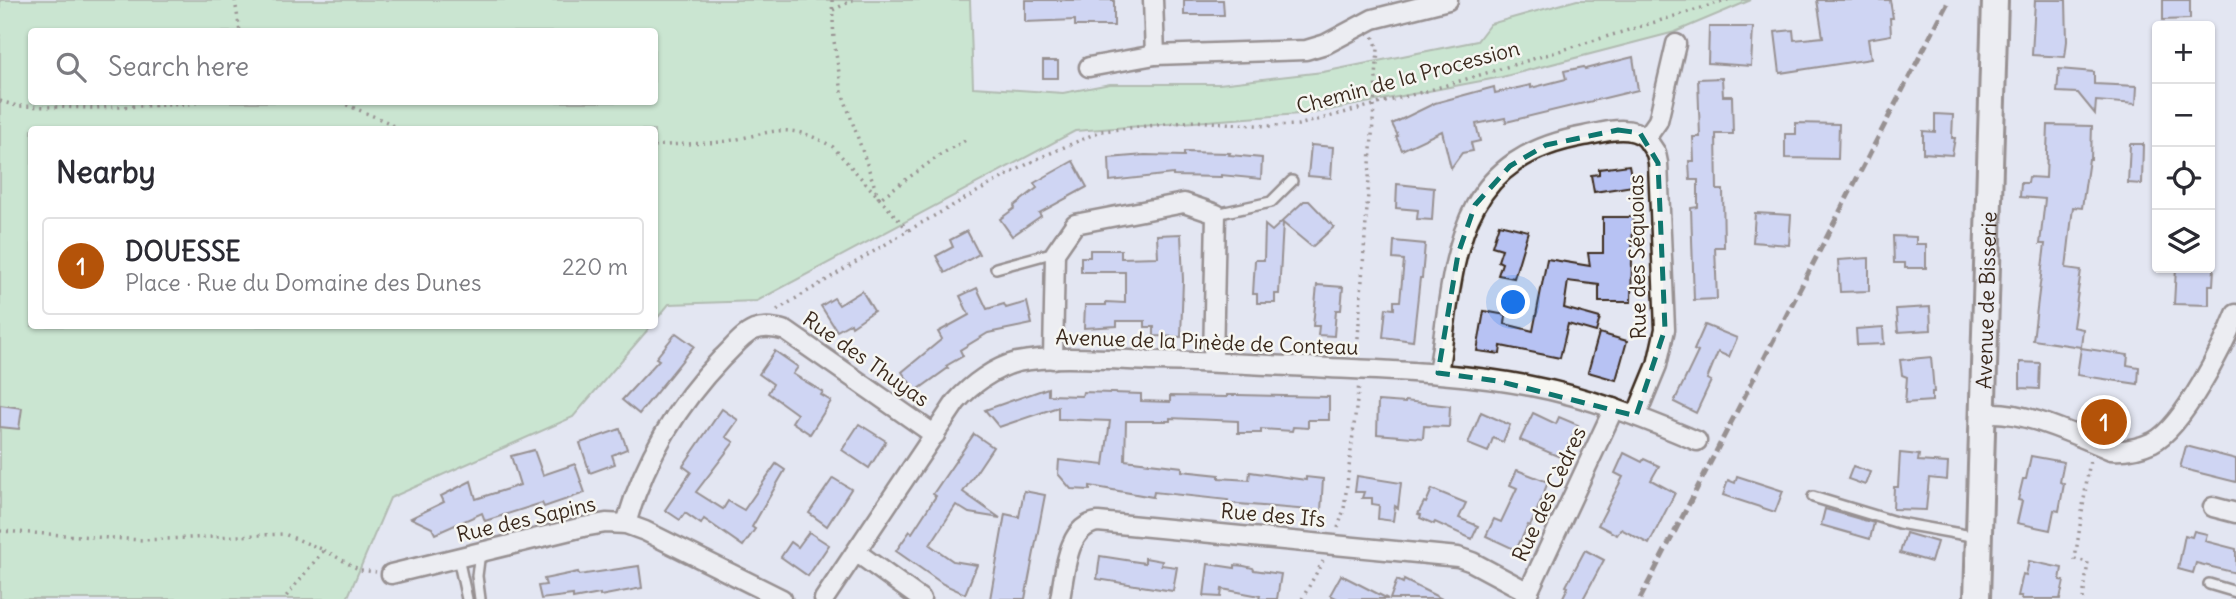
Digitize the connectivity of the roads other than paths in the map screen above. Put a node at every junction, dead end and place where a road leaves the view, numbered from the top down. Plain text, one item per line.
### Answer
1 (1153, 0) edge
2 (1448, 0) edge
3 (1995, 0) edge
4 (1676, 44) dead end
5 (1155, 55) junction
6 (1089, 67) dead end
7 (1646, 138) junction
8 (1292, 181) dead end
9 (1216, 214) junction
10 (1056, 251) junction
11 (996, 268) dead end
12 (2236, 314) edge
13 (1053, 359) junction
14 (1213, 362) junction
15 (1438, 373) junction
16 (1614, 408) junction
17 (1982, 415) junction
18 (1636, 416) junction
19 (935, 435) junction
20 (1697, 441) dead end
21 (1813, 497) dead end
22 (2213, 507) dead end
23 (2236, 513) edge
24 (626, 524) junction
25 (1979, 538) junction
26 (480, 552) junction
27 (856, 552) junction
28 (458, 558) junction
29 (391, 574) road end
30 (2209, 584) dead end
31 (2236, 592) edge
32 (1527, 596) edge
33 (467, 599) edge
34 (480, 599) edge
35 (782, 599) edge
36 (824, 599) edge
37 (922, 599) edge
38 (1060, 599) edge
39 (1977, 599) edge

1 - 5 street
2 - 5 street
3 - 17 street, Avenue de Bisserie
4 - 7 street
5 - 6 street
7 - 15 street
7 - 18 street, Rue des Séquoias
8 - 9 lane
9 - 10 street
9 - 14 street
10 - 11 lane
10 - 13 street
12 - 17 street
13 - 14 street, Avenue de la Pinède de Conteau
13 - 19 street, Avenue de la Pinède de Conteau
14 - 15 street, Avenue de la Pinède de Conteau
15 - 16 street, Avenue de la Pinède de Conteau
16 - 18 street, Avenue de la Pinède de Conteau
16 - 32 street, Rue des Cèdres
17 - 25 street, Avenue de Bisserie
18 - 20 street, Avenue de la Pinède de Conteau
19 - 24 street, Rue des Thuyas
19 - 27 street, Avenue de la Pinède de Conteau
21 - 25 lane
22 - 23 street
24 - 26 street, Rue des Sapins
24 - 35 street, Rue des Sapins
25 - 39 street, Avenue de Bisserie
26 - 28 street, Rue des Sapins
26 - 34 lane
27 - 36 street, Avenue de la Pinède de Conteau
27 - 37 street
28 - 29 street, Rue des Sapins
28 - 33 lane
30 - 31 lane
32 - 38 street, Rue des Ifs

